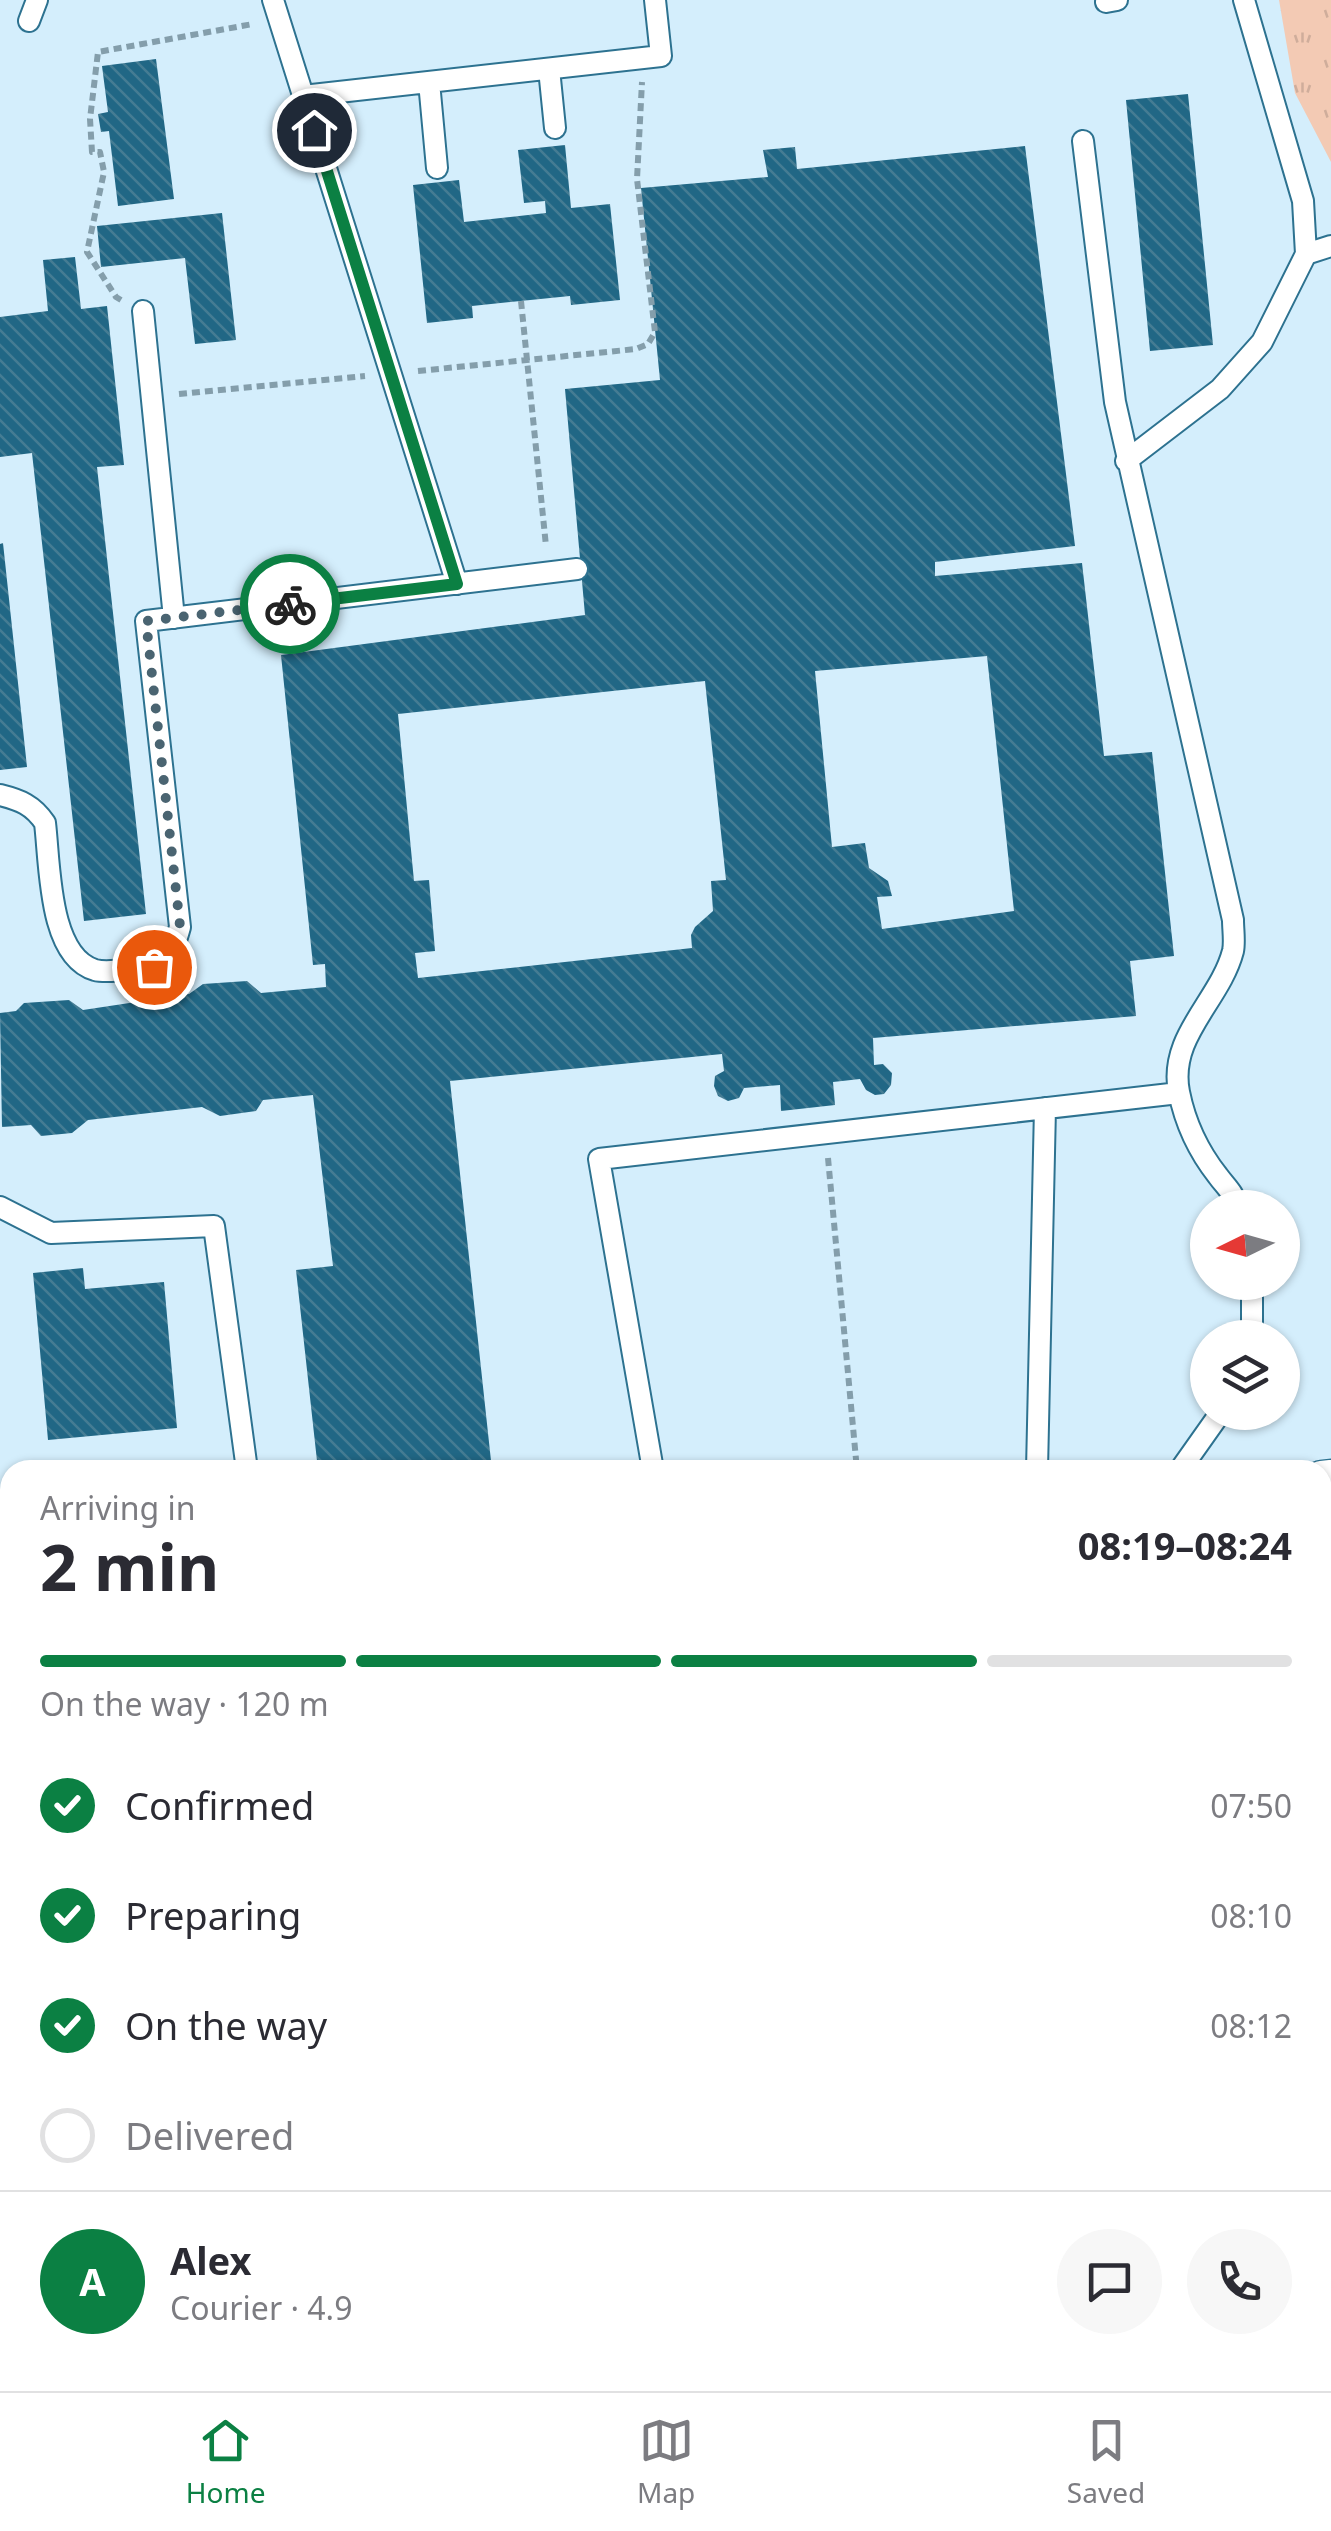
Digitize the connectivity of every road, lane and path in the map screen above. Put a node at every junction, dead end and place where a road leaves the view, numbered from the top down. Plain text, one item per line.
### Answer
1 (37, 0) edge
2 (655, 0) edge
3 (1244, 0) edge
4 (276, 10) edge
5 (29, 21) dead end
6 (643, 58) junction
7 (549, 69) junction
8 (429, 82) junction
9 (303, 96) junction
10 (554, 128) dead end
11 (1084, 141) dead end
12 (437, 168) dead end
13 (1331, 246) edge
14 (1306, 254) junction
15 (521, 301) dead end
16 (142, 311) joint
17 (527, 360) junction
18 (390, 374) junction
19 (152, 396) junction
20 (1126, 462) junction
21 (577, 569) dead end
22 (549, 572) junction
23 (457, 584) junction
24 (174, 618) junction
25 (0, 795) edge
26 (1179, 1094) junction
27 (1045, 1108) junction
28 (826, 1133) junction
29 (1231, 1190) edge
30 (0, 1207) edge
31 (1208, 1430) edge
32 (246, 1460) edge
33 (651, 1460) edge
34 (856, 1460) edge
35 (1038, 1460) edge
36 (1187, 1460) edge

1 - 5 lane
2 - 6 lane
3 - 14 lane
4 - 9 lane
4 - 16 path
6 - 7 lane
6 - 17 path
7 - 8 lane
7 - 10 lane
8 - 9 lane
8 - 12 lane
9 - 18 lane
11 - 20 lane
13 - 14 lane
14 - 20 lane
15 - 17 path
16 - 19 lane
17 - 18 path
17 - 22 path
18 - 19 path
18 - 23 lane
19 - 24 lane
20 - 26 lane
21 - 22 lane
22 - 23 lane
23 - 24 lane
24 - 25 lane
26 - 27 lane
26 - 29 lane
27 - 28 lane
27 - 35 lane
28 - 33 lane
28 - 34 path
30 - 32 lane
31 - 36 lane

